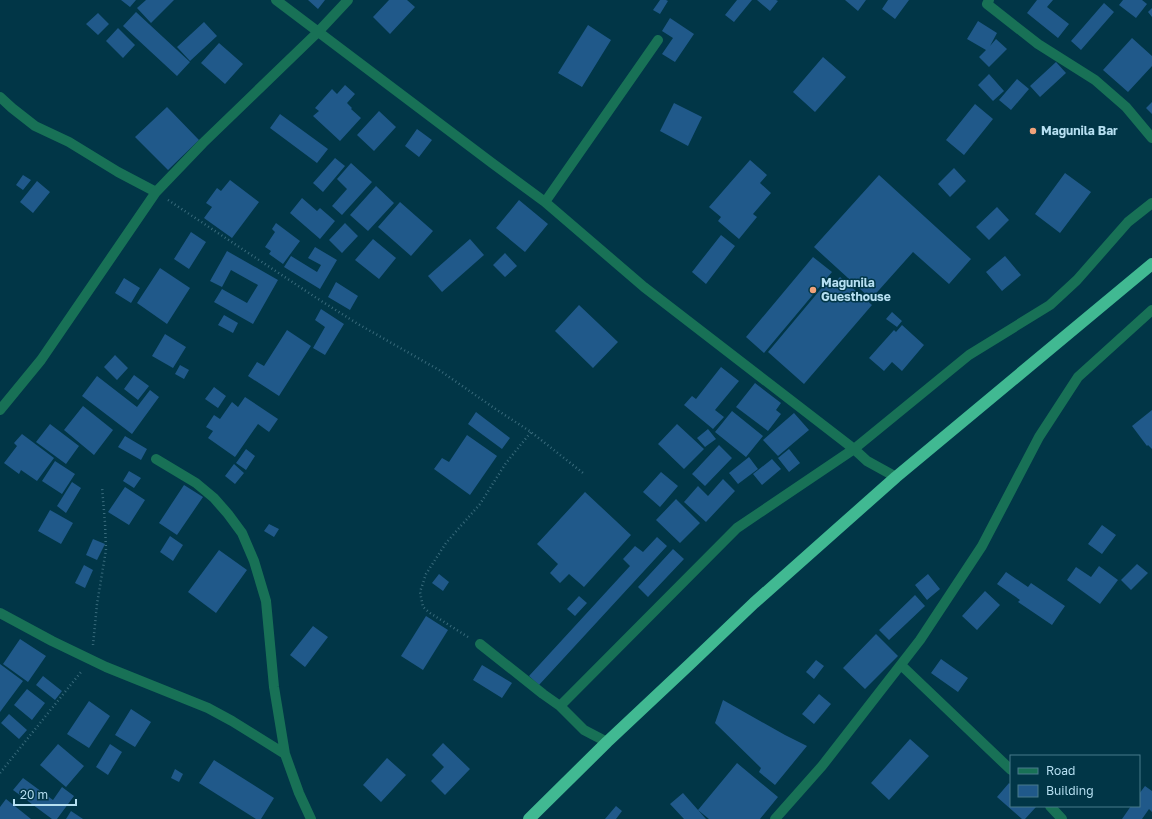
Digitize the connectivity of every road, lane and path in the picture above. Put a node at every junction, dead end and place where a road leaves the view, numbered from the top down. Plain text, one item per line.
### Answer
1 (276, 0) edge
2 (348, 0) edge
3 (989, 0) edge
4 (319, 31) junction
5 (658, 40) dead end
6 (0, 97) edge
7 (1152, 138) edge
8 (156, 192) junction
9 (545, 202) junction
10 (1152, 203) edge
11 (1152, 264) edge
12 (1152, 310) edge
13 (0, 410) edge
14 (531, 432) junction
15 (854, 449) junction
16 (156, 459) dead end
17 (583, 473) dead end
18 (896, 477) junction
19 (102, 487) dead end
20 (0, 613) edge
21 (480, 644) joint
22 (92, 659) junction
23 (901, 665) junction
24 (560, 706) junction
25 (607, 742) junction
26 (285, 754) junction
27 (1010, 769) edge
28 (0, 773) edge
29 (1051, 807) edge
30 (311, 819) edge
31 (529, 819) edge
32 (775, 819) edge
33 (1062, 819) edge

1 - 4 street
2 - 4 street
3 - 7 street
4 - 8 street
4 - 9 street
5 - 9 street
6 - 8 street
8 - 13 street
8 - 14 path
9 - 15 street
10 - 15 street
11 - 18 highway
12 - 23 street
14 - 17 path
14 - 21 path
15 - 18 street
15 - 24 street
16 - 26 street
18 - 25 highway
19 - 22 path
20 - 22 street
21 - 24 street
22 - 26 street
22 - 28 path
23 - 27 street
23 - 32 street
24 - 25 street
25 - 31 highway
26 - 30 street
29 - 33 street

